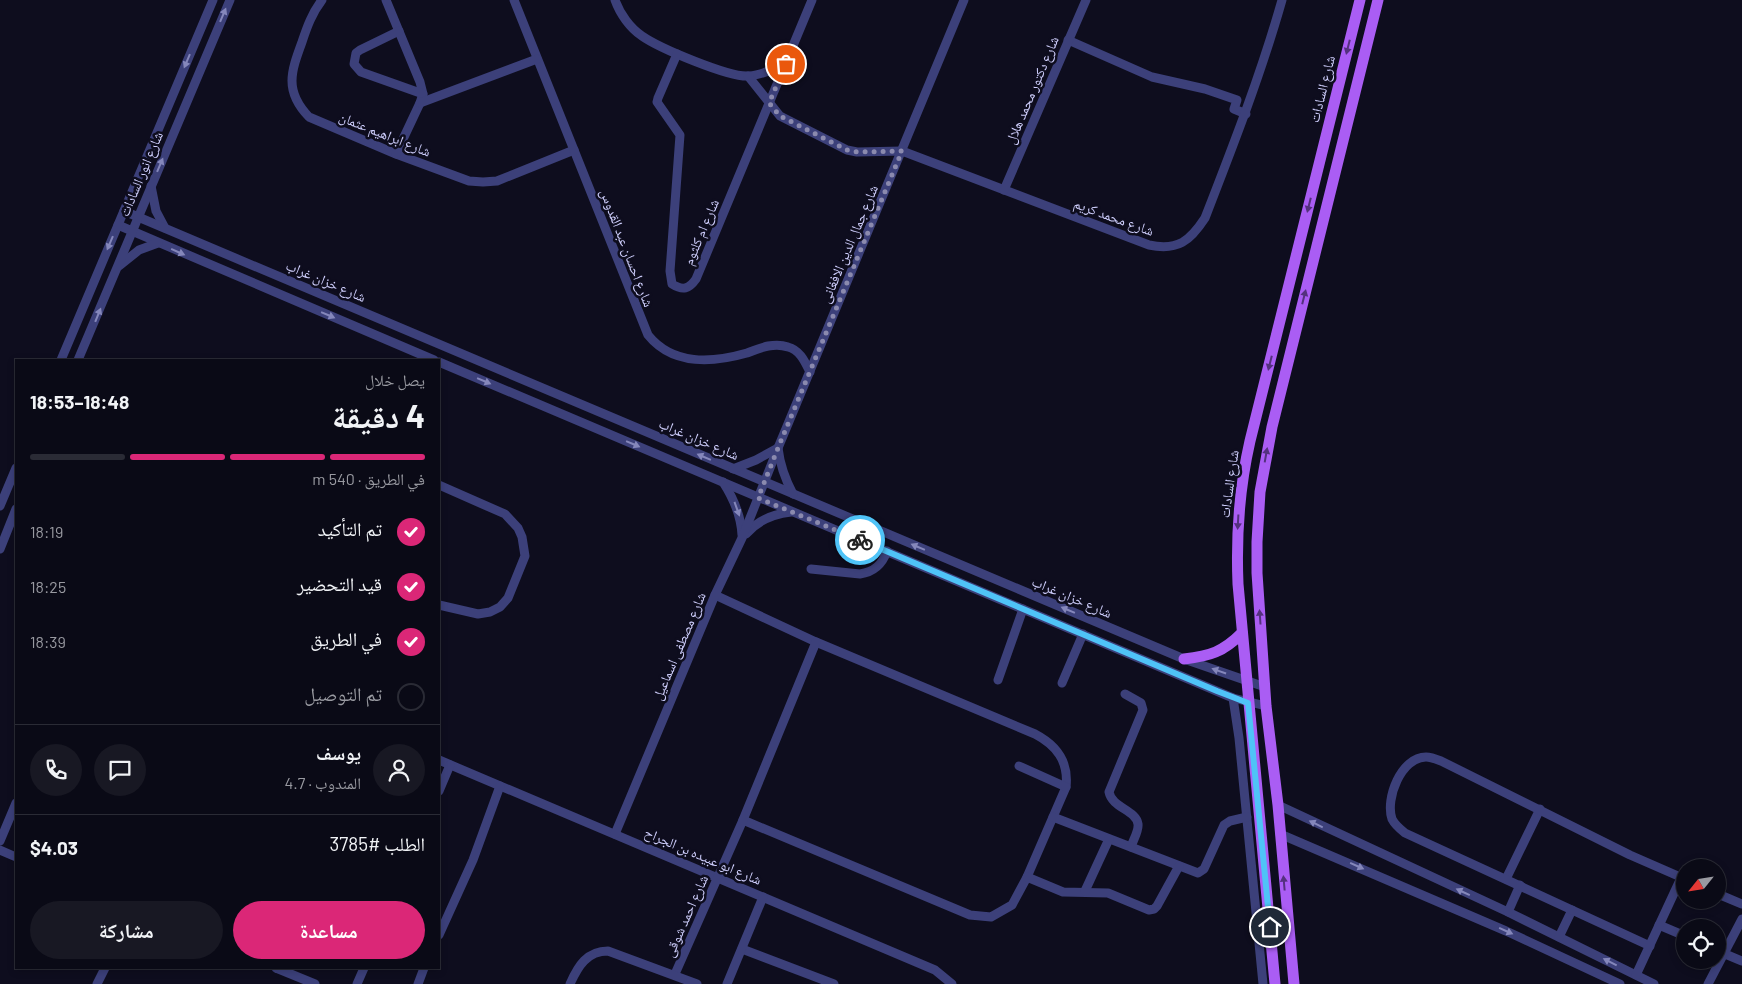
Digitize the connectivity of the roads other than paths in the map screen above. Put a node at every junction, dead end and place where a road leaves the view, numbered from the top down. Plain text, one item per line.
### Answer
1 (213, 0) edge
2 (230, 0) edge
3 (322, 0) edge
4 (386, 0) edge
5 (514, 0) edge
6 (615, 0) edge
7 (812, 0) edge
8 (964, 0) edge
9 (1086, 0) edge
10 (1282, 0) edge
11 (1360, 0) edge
12 (1378, 0) edge
13 (399, 31) junction
14 (1068, 40) junction
15 (677, 54) junction
16 (537, 59) junction
17 (786, 64) junction
18 (748, 76) junction
19 (421, 98) junction
20 (769, 103) junction
21 (1246, 114) junction
22 (574, 150) junction
23 (902, 151) junction
24 (396, 154) junction
25 (151, 186) junction
26 (1004, 190) junction
27 (124, 211) junction
28 (138, 216) junction
29 (118, 225) junction
30 (165, 228) junction
31 (132, 232) junction
32 (158, 243) junction
33 (117, 268) junction
34 (416, 334) junction
35 (410, 350) junction
36 (61, 359) edge
37 (78, 359) edge
38 (432, 359) edge
39 (440, 362) edge
40 (810, 372) junction
41 (778, 448) junction
42 (733, 469) junction
43 (15, 470) edge
44 (723, 482) junction
45 (765, 482) junction
46 (440, 485) edge
47 (793, 494) junction
48 (758, 498) junction
49 (0, 506) edge
50 (15, 512) edge
51 (794, 512) junction
52 (742, 538) junction
53 (0, 549) edge
54 (887, 551) junction
55 (811, 569) dead end
56 (715, 595) junction
57 (440, 606) edge
58 (1023, 609) junction
59 (1242, 633) junction
60 (1083, 634) junction
61 (816, 642) junction
62 (1184, 659) junction
63 (998, 680) dead end
64 (1246, 681) junction
65 (1062, 683) dead end
66 (1265, 687) junction
67 (1125, 694) dead end
68 (1233, 698) junction
69 (1248, 703) junction
70 (1266, 706) junction
71 (440, 760) edge
72 (450, 765) junction
73 (1019, 766) dead end
74 (500, 786) junction
75 (1066, 787) junction
76 (440, 789) edge
77 (15, 805) edge
78 (1278, 805) junction
79 (1540, 809) junction
80 (1053, 817) junction
81 (1247, 817) junction
82 (743, 820) junction
83 (615, 834) junction
84 (1280, 834) junction
85 (1109, 839) junction
86 (0, 842) edge
87 (1131, 847) junction
88 (0, 850) edge
89 (15, 857) edge
90 (1179, 866) junction
91 (1676, 875) edge
92 (1027, 877) junction
93 (718, 878) junction
94 (1506, 878) junction
95 (1520, 885) junction
96 (1084, 891) junction
97 (1676, 892) edge
98 (763, 897) junction
99 (1726, 897) edge
100 (1742, 904) edge
101 (1572, 910) junction
102 (1508, 912) junction
103 (1742, 919) edge
104 (1659, 925) junction
105 (1676, 932) edge
106 (440, 933) edge
107 (1559, 937) junction
108 (1726, 944) edge
109 (1650, 946) junction
110 (742, 949) junction
111 (1726, 954) edge
112 (1742, 962) edge
113 (105, 969) edge
114 (278, 969) edge
115 (364, 969) edge
116 (424, 969) edge
117 (1714, 969) edge
118 (674, 974) junction
119 (1636, 975) junction
120 (98, 984) edge
121 (315, 984) edge
122 (357, 984) edge
123 (418, 984) edge
124 (570, 984) edge
125 (697, 984) edge
126 (727, 984) edge
127 (834, 984) edge
128 (952, 984) edge
129 (1263, 984) edge
130 (1275, 984) edge
131 (1294, 984) edge
132 (1620, 984) edge
133 (1654, 984) edge
134 (1708, 984) edge

1 -> 27 street, شارع انور السادات
25 -> 2 street, شارع انور السادات
3 - 24 street, شارع ابراهيم عثمان
4 - 13 street
5 - 16 street, شارع احسان عبد القدوس
6 - 15 street
7 - 17 street, شارع ام كلثوم
8 - 23 street, شارع جمال الدين الافغانى
9 - 14 street, شارع دكتور محمد هلال
10 - 21 street, شارع محمد كريم
11 -> 59 main road, شارع السادات
66 -> 12 main road
13 - 19 street
13 - 19 street
14 - 21 street
14 - 26 street, شارع دكتور محمد هلال
15 - 18 street
15 - 20 street, شارع ام كلثوم
16 - 19 street
16 - 22 street, شارع احسان عبد القدوس
17 - 18 street
17 - 20 street, شارع ام كلثوم
18 - 20 street
19 - 24 street
20 - 23 street
21 - 26 street, شارع محمد كريم
22 - 24 street, شارع ابراهيم عثمان
22 - 40 street, شارع احسان عبد القدوس
23 - 26 street, شارع محمد كريم
23 - 40 street, شارع جمال الدين الافغانى
25 - 28 street, شارع انور السادات
25 - 30 street
27 - 28 street, شارع خزان غراب
27 - 29 street, شارع انور السادات
28 - 30 street, شارع خزان غراب
28 - 31 street, شارع انور السادات
29 - 31 street
29 -> 36 street, شارع انور السادات
30 - 34 street, شارع خزان غراب
31 - 32 street
31 - 33 street, شارع انور السادات
32 - 33 street
32 -> 35 street
37 -> 33 street, شارع انور السادات
34 - 35 street
42 -> 34 street, شارع خزان غراب
35 - 38 street
39 -> 44 street
40 - 41 street, شارع جمال الدين الافغانى
41 - 42 street
41 - 45 street, شارع جمال الدين الافغانى
41 - 47 street
42 - 45 street, شارع خزان غراب
43 - 49 street
44 - 48 street
44 -> 52 street
45 - 47 street, شارع خزان غراب
45 - 48 street, شارع جمال الدين الافغانى
46 - 57 street
62 -> 47 street, شارع خزان غراب
48 - 51 street
48 - 52 street, شارع مصطفى اسماعيل
50 - 53 street
51 - 52 street
51 - 54 street
52 - 56 street, شارع مصطفى اسماعيل
54 - 55 street
54 - 58 street
56 - 61 street
56 - 83 street, شارع مصطفى اسماعيل
58 - 60 street
58 - 63 street
59 - 62 main road
59 - 64 main road, شارع السادات
60 - 65 street
60 - 68 street
61 - 75 street
61 - 82 street, شارع احمد شوقى
64 -> 62 street, شارع خزان غراب
64 - 66 street, شارع خزان غراب
64 - 69 main road, شارع السادات
66 - 70 main road
67 - 87 street
68 - 69 street
68 - 81 street
69 - 70 street
69 - 130 main road, شارع السادات
70 - 78 main road
71 - 72 street, شارع ابو عبيده بن الجراح
72 - 74 street, شارع ابو عبيده بن الجراح
72 - 76 street
73 - 75 street
74 - 83 street, شارع ابو عبيده بن الجراح
74 - 106 street
75 - 80 street
77 - 86 street
78 - 84 main road
102 -> 78 street
79 - 91 street
79 - 94 street
79 - 94 street
80 - 85 street
80 - 92 street
81 - 90 street
81 - 129 street
82 - 92 street
82 - 93 street, شارع احمد شوقى
83 - 93 street, شارع ابو عبيده بن الجراح
131 -> 84 main road
84 -> 132 street
85 - 87 street
85 - 96 street
87 - 90 street
88 - 89 street
90 - 96 street
92 - 96 street
93 - 98 street, شارع ابو عبيده بن الجراح
93 - 118 street, شارع احمد شوقى
94 - 95 street
95 - 101 street
95 - 102 street
97 - 104 street
98 - 110 street
98 - 128 street, شارع ابو عبيده بن الجراح
99 - 100 street
101 - 107 street
101 - 109 street
102 - 107 street
103 - 108 street
104 - 105 street
104 - 109 street
119 -> 107 street
109 - 119 street
110 - 126 street
110 - 127 street
111 - 112 street
113 - 120 street
114 - 121 street
115 - 122 street
116 - 123 street
117 - 134 street
118 - 124 street, شارع احمد شوقى
118 - 125 street
119 - 133 street

